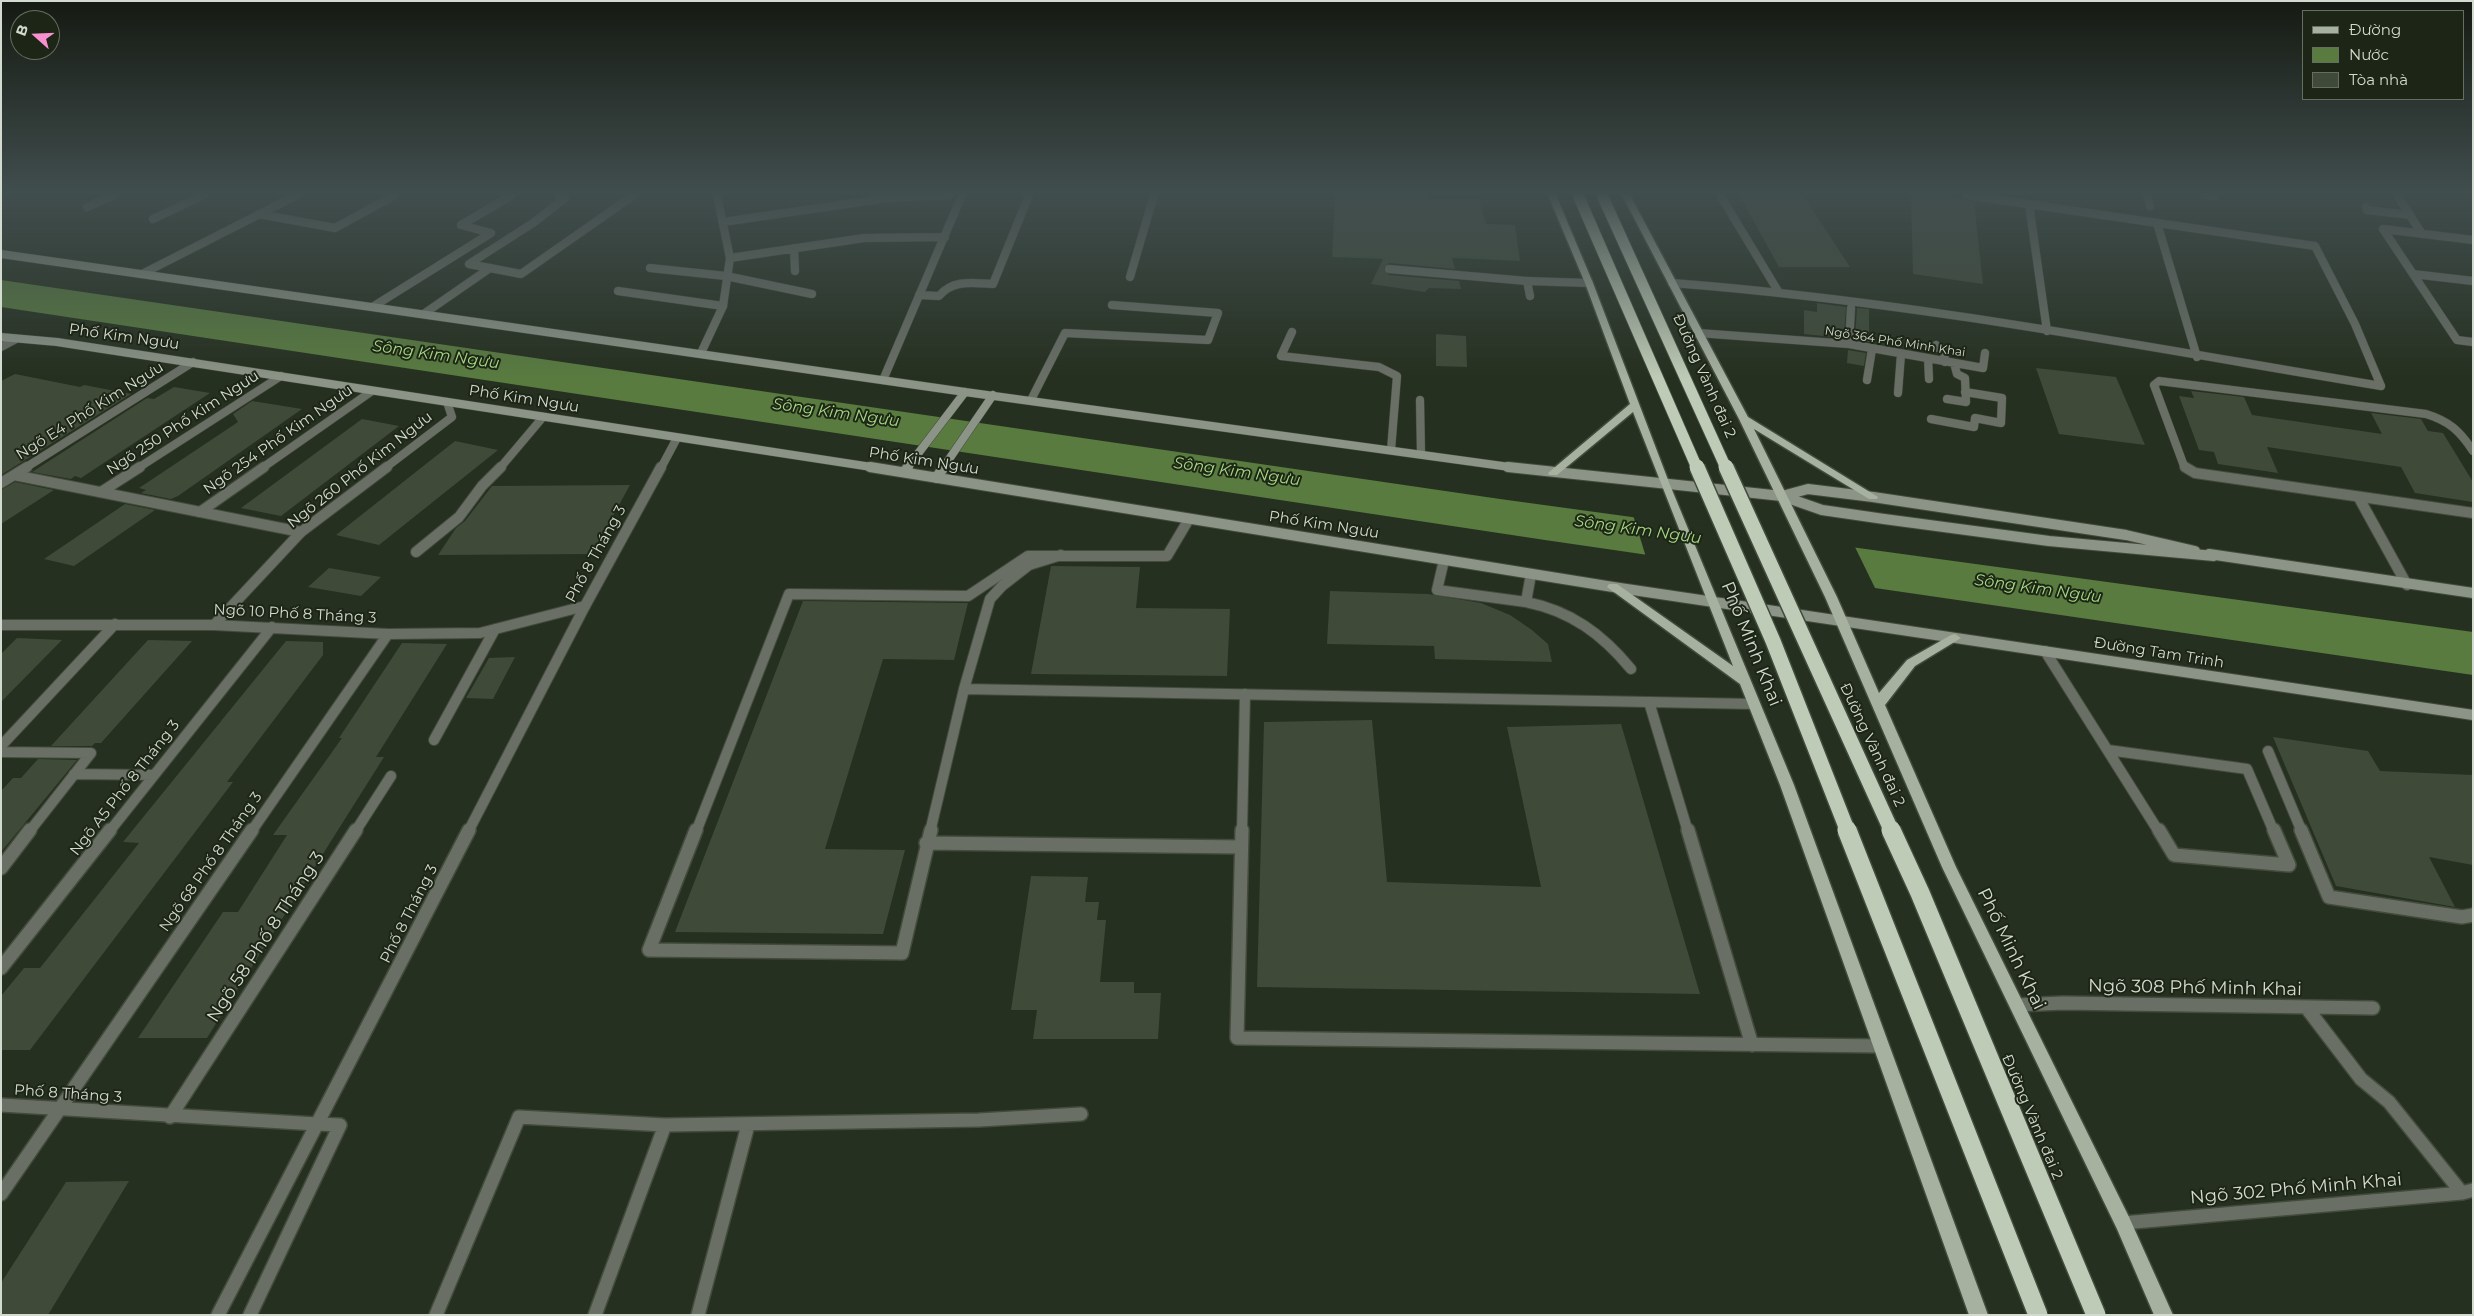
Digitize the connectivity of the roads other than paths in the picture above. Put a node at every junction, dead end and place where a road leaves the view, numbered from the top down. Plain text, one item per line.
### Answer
1 (18, 256) edge
2 (176, 256) edge
3 (453, 256) edge
4 (480, 256) edge
5 (546, 256) edge
6 (740, 256) edge
7 (794, 256) edge
8 (936, 256) edge
9 (1004, 256) edge
10 (1136, 256) edge
11 (1578, 256) edge
12 (1605, 256) edge
13 (1630, 256) edge
14 (1658, 256) edge
15 (1757, 256) edge
16 (2036, 256) edge
17 (2167, 256) edge
18 (2319, 256) edge
19 (2401, 256) edge
20 (730, 258) joint
21 (490, 268) junction
22 (650, 268) dead end
23 (1388, 269) dead end
24 (795, 271) dead end
25 (142, 274) junction
26 (2412, 274) junction
27 (726, 276) junction
28 (1130, 277) dead end
29 (1527, 281) junction
30 (2473, 281) edge
31 (1589, 283) junction
32 (1672, 283) junction
33 (618, 291) dead end
34 (1778, 291) junction
35 (812, 294) dead end
36 (919, 295) junction
37 (1530, 296) dead end
38 (1112, 305) dead end
39 (374, 306) junction
40 (723, 306) junction
41 (1851, 308) dead end
42 (425, 313) junction
43 (2046, 331) junction
44 (1292, 332) dead end
45 (1698, 333) junction
46 (1, 337) edge
47 (16, 339) junction
48 (2473, 342) edge
49 (1849, 344) junction
50 (1936, 345) dead end
51 (1, 347) edge
52 (1872, 349) junction
53 (701, 353) junction
54 (1986, 353) dead end
55 (1901, 354) junction
56 (2197, 357) junction
57 (1928, 358) junction
58 (193, 362) junction
59 (1945, 362) junction
60 (1954, 363) junction
61 (280, 376) junction
62 (1929, 378) dead end
63 (883, 380) junction
64 (1867, 380) dead end
65 (372, 390) junction
66 (965, 392) junction
67 (1965, 392) junction
68 (1898, 393) dead end
69 (993, 395) junction
70 (1947, 398) dead end
71 (1031, 400) junction
72 (1420, 400) dead end
73 (447, 402) junction
74 (1634, 406) junction
75 (543, 417) junction
76 (1744, 419) junction
77 (1931, 419) dead end
78 (677, 438) junction
79 (1391, 450) junction
80 (2473, 451) edge
81 (1421, 454) junction
82 (904, 472) junction
83 (1553, 473) junction
84 (14, 475) junction
85 (936, 478) junction
86 (1, 483) edge
87 (1665, 485) junction
88 (101, 492) junction
89 (1782, 496) junction
90 (1873, 497) junction
91 (2359, 498) junction
92 (200, 512) junction
93 (2473, 513) edge
94 (1188, 519) junction
95 (301, 532) junction
96 (416, 552) dead end
97 (1061, 555) junction
98 (2214, 556) junction
99 (1444, 560) junction
100 (1530, 574) junction
101 (2407, 585) junction
102 (1613, 587) junction
103 (2473, 593) edge
104 (968, 596) junction
105 (991, 597) junction
106 (1526, 602) junction
107 (1713, 602) junction
108 (585, 606) junction
109 (1842, 620) junction
110 (115, 624) junction
111 (214, 625) junction
112 (1, 626) edge
113 (272, 627) junction
114 (495, 629) junction
115 (388, 634) junction
116 (1955, 638) junction
117 (2046, 651) junction
118 (1631, 669) dead end
119 (1744, 681) junction
120 (964, 689) junction
121 (1245, 694) junction
122 (1649, 702) junction
123 (1754, 704) junction
124 (1877, 705) junction
125 (2473, 716) edge
126 (434, 740) dead end
127 (1, 746) edge
128 (2108, 750) junction
129 (2268, 751) dead end
130 (1, 752) edge
131 (74, 774) junction
132 (154, 775) junction
133 (391, 776) dead end
134 (926, 843) junction
135 (1241, 847) junction
136 (1, 868) edge
137 (2473, 915) edge
138 (1, 968) edge
139 (2017, 1005) junction
140 (2306, 1007) junction
141 (2373, 1008) dead end
142 (1752, 1044) junction
143 (1881, 1046) junction
144 (1, 1105) edge
145 (59, 1108) junction
146 (1081, 1114) dead end
147 (170, 1117) junction
148 (318, 1124) junction
149 (665, 1125) junction
150 (748, 1125) junction
151 (2468, 1191) edge
152 (1, 1194) edge
153 (2123, 1223) junction
154 (218, 1315) edge
155 (250, 1315) edge
156 (436, 1315) edge
157 (595, 1315) edge
158 (698, 1315) edge
159 (1979, 1315) edge
160 (2038, 1315) edge
161 (2096, 1315) edge
162 (2164, 1315) edge

1 - 25 main road
2 - 25 street
3 - 39 street
4 - 21 street
5 - 21 street
6 - 20 street
7 - 24 street
8 - 36 street
9 - 36 street
10 - 28 street
11 - 31 main road
12 - 160 highway, bridge
13 - 161 highway, Đường Vành đai 2, bridge
14 - 32 main road
15 - 34 street
16 - 43 street
17 - 56 street
18 - 56 street
19 - 26 street
20 - 27 street
21 - 42 street
22 - 27 street
23 - 29 street
25 - 39 main road
26 - 30 street
26 - 48 street
27 - 35 street
27 - 40 street
29 - 31 street
29 - 37 street
31 - 74 main road
32 - 34 street
32 - 45 main road
33 - 40 street
34 - 43 street
36 - 63 street
38 - 71 street
39 - 42 main road
40 - 53 street
41 - 49 street
42 - 53 main road
43 - 56 street
44 - 79 street
45 - 49 street, Ngõ 364 Phố Minh Khai
45 - 76 main road
46 - 47 main road, Phố Kim Ngưu
47 - 51 street
47 - 58 main road, Phố Kim Ngưu
49 - 52 street, Ngõ 364 Phố Minh Khai
50 - 59 street
52 - 55 street, Ngõ 364 Phố Minh Khai
52 - 64 street
53 - 63 main road
54 - 60 street, Ngõ 364 Phố Minh Khai
55 - 57 street, Ngõ 364 Phố Minh Khai
55 - 68 street
57 - 59 street, Ngõ 364 Phố Minh Khai
57 - 62 street
58 - 61 main road, Phố Kim Ngưu
58 - 84 street, Ngõ E4 Phố Kim Ngưu
59 - 60 street, Ngõ 364 Phố Minh Khai
60 - 67 street
61 - 65 main road, Phố Kim Ngưu
61 - 88 street, Ngõ 250 Phố Kim Ngưu
63 - 66 main road
65 - 73 main road, Phố Kim Ngưu
65 - 92 street, Ngõ 254 Phố Kim Ngưu
66 - 69 main road
66 - 82 main road
67 - 70 street
67 - 77 street
69 - 71 main road
69 - 85 main road
71 - 79 main road
72 - 81 street
73 - 75 main road, Phố Kim Ngưu
73 - 95 street, Ngõ 260 Phố Kim Ngưu
74 - 83 main road
74 - 87 main road
75 - 78 main road, Phố Kim Ngưu
75 - 96 street
76 - 89 main road
76 - 90 main road
78 - 82 main road, Phố Kim Ngưu
78 - 108 street, Phố 8 Tháng 3
79 - 81 main road
80 - 91 street
81 - 83 main road
82 - 85 main road, Phố Kim Ngưu
83 - 87 main road
84 - 86 street, Ngõ E4 Phố Kim Ngưu
84 - 88 street
85 - 94 main road, Phố Kim Ngưu
87 - 89 main road
87 - 107 main road, Phố Minh Khai
88 - 92 street
89 - 90 main road
89 - 98 main road
89 - 109 main road, Phố Minh Khai
90 - 98 main road
91 - 93 street
91 - 101 street
92 - 95 street
94 - 97 street
94 - 99 main road, Phố Kim Ngưu
95 - 111 street, Ngõ 260 Phố Kim Ngưu
97 - 104 street
97 - 105 street
98 - 101 main road
99 - 100 main road, Phố Kim Ngưu
99 - 106 street
100 - 102 main road, Phố Kim Ngưu
100 - 106 street
101 - 103 main road
102 - 107 main road, Phố Kim Ngưu
102 - 119 main road
104 - 105 street
104 - 134 street
105 - 120 street
106 - 118 street
107 - 109 main road, Phố Kim Ngưu
107 - 119 main road, Phố Minh Khai
108 - 114 street, Ngõ 10 Phố 8 Tháng 3
108 - 148 street, Phố 8 Tháng 3
109 - 116 main road, Đường Tam Trinh
109 - 124 main road, Phố Minh Khai
110 - 111 street, Ngõ 10 Phố 8 Tháng 3
110 - 112 street, Ngõ 10 Phố 8 Tháng 3
110 - 127 street
111 - 113 street, Ngõ 10 Phố 8 Tháng 3
113 - 115 street, Ngõ 10 Phố 8 Tháng 3
113 - 132 street, Ngõ A5 Phố 8 Tháng 3
114 - 115 street, Ngõ 10 Phố 8 Tháng 3
114 - 126 street
115 - 145 street, Ngõ 68 Phố 8 Tháng 3
116 - 117 main road, Đường Tam Trinh
116 - 124 main road
117 - 125 main road, Đường Tam Trinh
117 - 128 street
119 - 123 main road, Phố Minh Khai
120 - 121 street
120 - 134 street
121 - 122 street
121 - 135 street
122 - 123 street
122 - 142 street
123 - 143 main road, Phố Minh Khai
124 - 139 main road, Phố Minh Khai
128 - 128 street
129 - 137 street
130 - 131 street
131 - 132 street
131 - 136 street
132 - 138 street, Ngõ A5 Phố 8 Tháng 3
133 - 147 street, Ngõ 58 Phố 8 Tháng 3
134 - 135 street
135 - 142 street
139 - 140 street, Ngõ 308 Phố Minh Khai
139 - 153 main road, Phố Minh Khai
140 - 141 street, Ngõ 308 Phố Minh Khai
140 - 151 street
142 - 143 street
143 - 159 main road, Phố Minh Khai
144 - 145 street, Phố 8 Tháng 3
145 - 147 street, Phố 8 Tháng 3
145 - 152 street, Ngõ 68 Phố 8 Tháng 3
146 - 150 street
147 - 148 street, Phố 8 Tháng 3
148 - 154 street
148 - 155 street
149 - 150 street
149 - 156 street
149 - 157 street
150 - 158 street
151 - 153 street, Ngõ 302 Phố Minh Khai
153 - 162 main road, Phố Minh Khai

